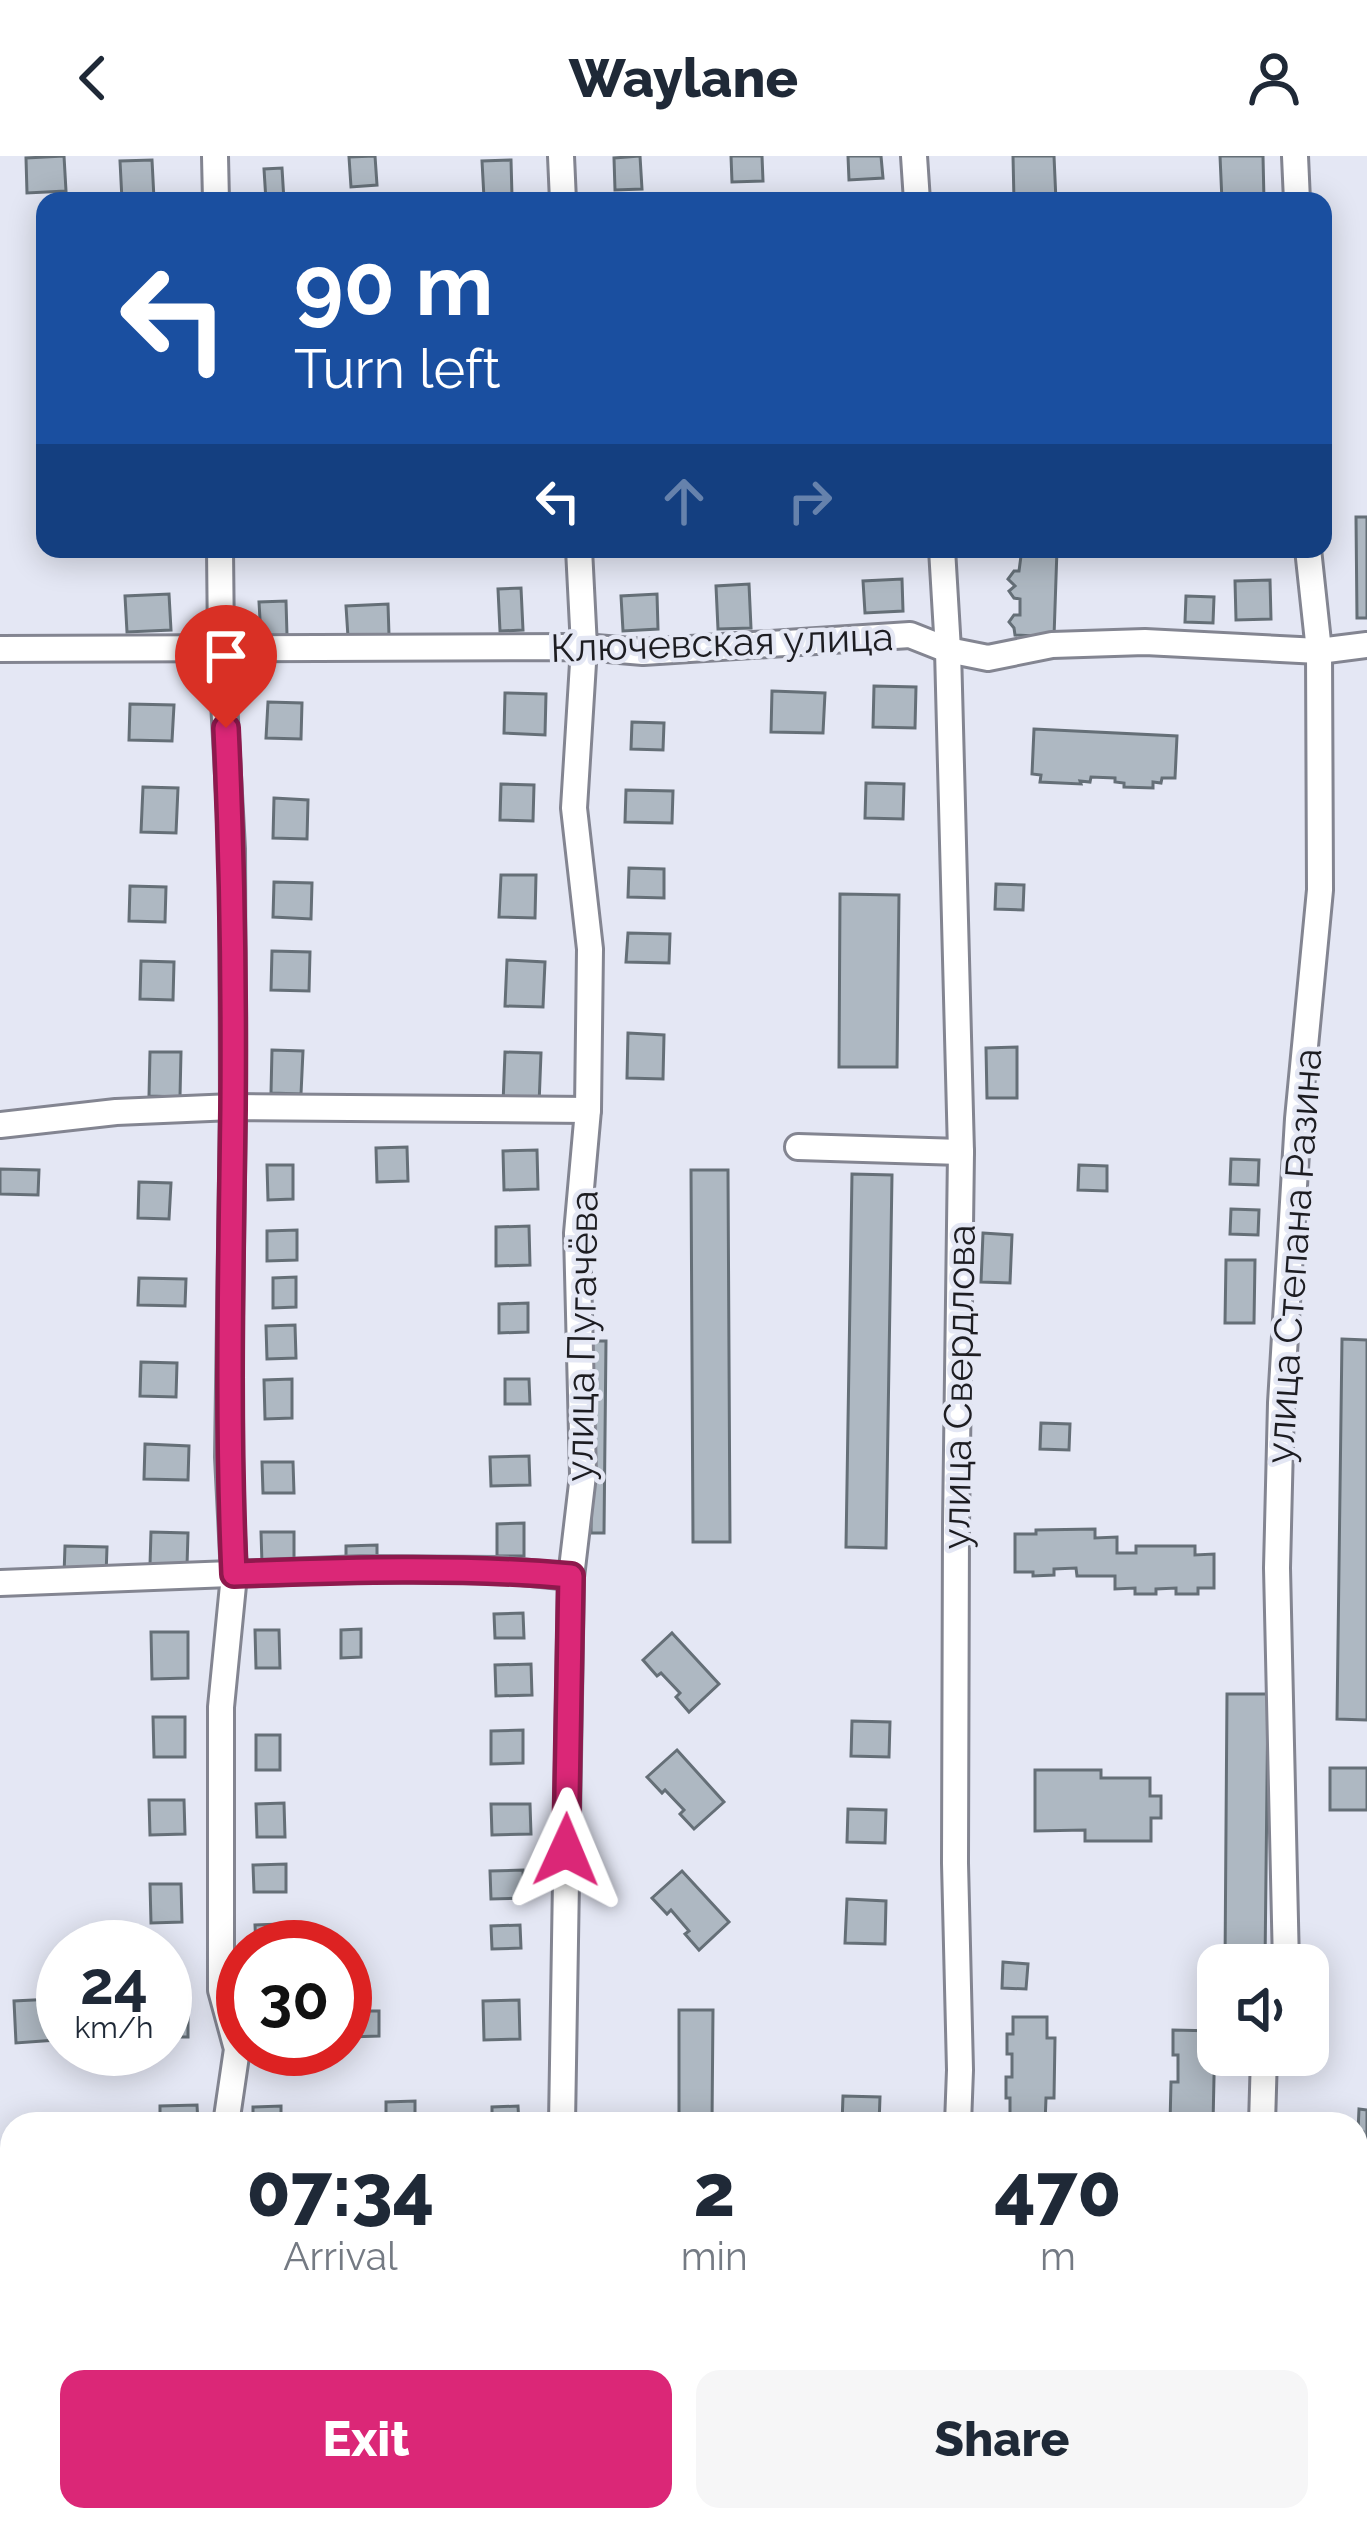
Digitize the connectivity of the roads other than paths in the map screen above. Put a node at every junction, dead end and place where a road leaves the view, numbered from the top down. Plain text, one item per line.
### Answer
1 (215, 156) edge
2 (560, 156) edge
3 (914, 156) edge
4 (1295, 156) edge
5 (216, 192) edge
6 (562, 192) edge
7 (916, 192) edge
8 (1297, 192) edge
9 (220, 558) edge
10 (579, 558) edge
11 (943, 558) edge
12 (1309, 558) edge
13 (1367, 645) edge
14 (221, 646) junction
15 (584, 647) junction
16 (0, 649) edge
17 (948, 650) junction
18 (1319, 651) junction
19 (233, 1108) junction
20 (588, 1110) junction
21 (0, 1125) edge
22 (798, 1147) dead end
23 (961, 1152) junction
24 (234, 1574) junction
25 (571, 1576) junction
26 (0, 1582) edge
27 (1286, 1944) edge
28 (1263, 2076) edge
29 (228, 2112) edge
30 (562, 2112) edge
31 (958, 2112) edge
32 (1262, 2112) edge

1 - 5 street
2 - 6 street
3 - 7 street
4 - 8 street
9 - 14 street
10 - 15 street, улица Пугачёва
11 - 17 street, улица Свердлова
12 - 18 street, улица Степана Разина
13 - 18 street, Ключевская улица
14 - 15 street, Ключевская улица
14 - 16 street, Ключевская улица
14 - 19 street
15 - 17 street, Ключевская улица
15 - 20 street, улица Пугачёва
17 - 18 street, Ключевская улица
17 - 23 street, улица Свердлова
18 - 27 street, улица Степана Разина
19 - 20 street
19 - 21 street
19 - 24 street
20 - 25 street, улица Пугачёва
22 - 23 street
23 - 31 street, улица Свердлова
24 - 25 street
24 - 26 street
24 - 29 street
25 - 30 street, улица Пугачёва
28 - 32 street

